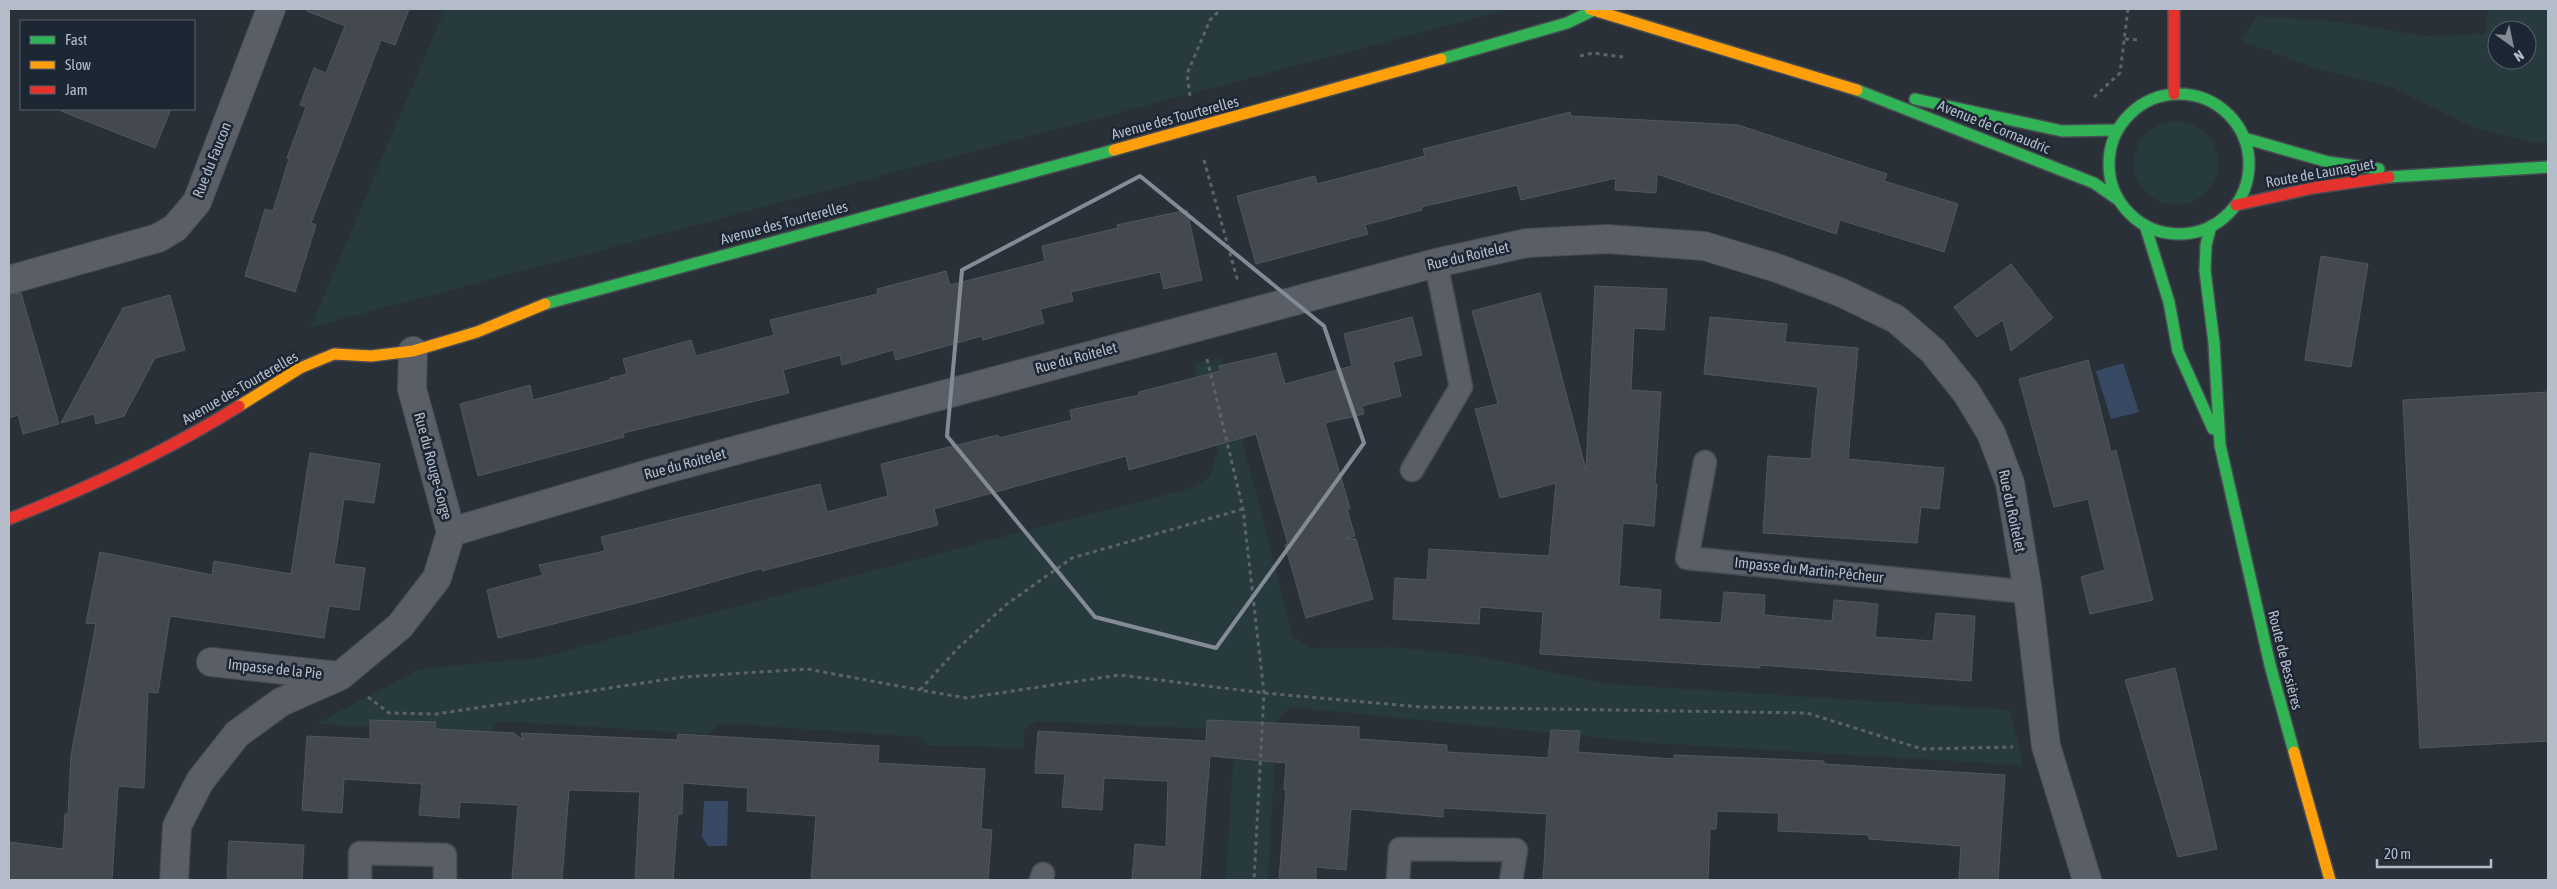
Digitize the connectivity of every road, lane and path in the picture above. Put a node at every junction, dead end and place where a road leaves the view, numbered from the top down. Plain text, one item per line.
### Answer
1 (271, 9) edge
2 (2128, 9) edge
3 (2174, 9) edge
4 (1592, 10) edge
5 (2126, 38) junction
6 (2141, 40) dead end
7 (1857, 90) junction
8 (2174, 94) junction
9 (2091, 100) dead end
10 (2117, 130) junction
11 (2244, 138) junction
12 (2548, 167) edge
13 (2409, 174) junction
14 (2118, 199) junction
15 (2236, 205) junction
16 (2145, 225) junction
17 (2211, 226) junction
18 (1436, 263) junction
19 (9, 280) edge
20 (1199, 325) junction
21 (413, 351) junction
22 (2220, 445) junction
23 (1705, 462) dead end
24 (1412, 470) dead end
25 (1243, 509) junction
26 (9, 519) edge
27 (452, 532) junction
28 (2028, 592) junction
29 (211, 662) dead end
30 (340, 676) junction
31 (920, 690) junction
32 (1264, 693) junction
33 (2046, 746) junction
34 (174, 880) edge
35 (360, 880) edge
36 (445, 880) edge
37 (1254, 880) edge
38 (1398, 880) edge
39 (1511, 880) edge
40 (2087, 880) edge
41 (2330, 880) edge

1 - 19 street, Rue du Faucon
2 - 5 path
3 - 8 street
4 - 7 street, Avenue de Cornaudric
4 - 21 street, Avenue des Tourterelles
5 - 6 path
5 - 9 path
7 - 10 street, Avenue de Cornaudric
7 - 14 street, Avenue de Cornaudric
8 - 10 street
8 - 11 street
10 - 14 street
11 - 13 street, Route de Launaguet
11 - 15 street
12 - 13 street, Route de Launaguet
13 - 15 street, Route de Launaguet
14 - 16 street
15 - 17 street
16 - 17 street
16 - 22 street, Route de Bessières
17 - 22 street, Route de Bessières
18 - 20 street, Rue du Roitelet
18 - 24 lane
18 - 28 street, Rue du Roitelet
20 - 25 path
20 - 27 street, Rue du Roitelet
21 - 26 street, Avenue des Tourterelles
21 - 27 street, Rue du Rouge-Gorge
22 - 41 street, Route de Bessières
23 - 28 lane, Impasse du Martin-Pêcheur
25 - 31 path
25 - 32 path
27 - 30 street, Rue du Rouge-Gorge
28 - 33 street, Rue du Roitelet
29 - 30 street, Impasse de la Pie
30 - 31 path
30 - 34 street, Rue du Rouge-Gorge
31 - 32 path
32 - 33 path
32 - 37 path
33 - 40 street, Rue du Roitelet
35 - 36 lane
38 - 39 lane

